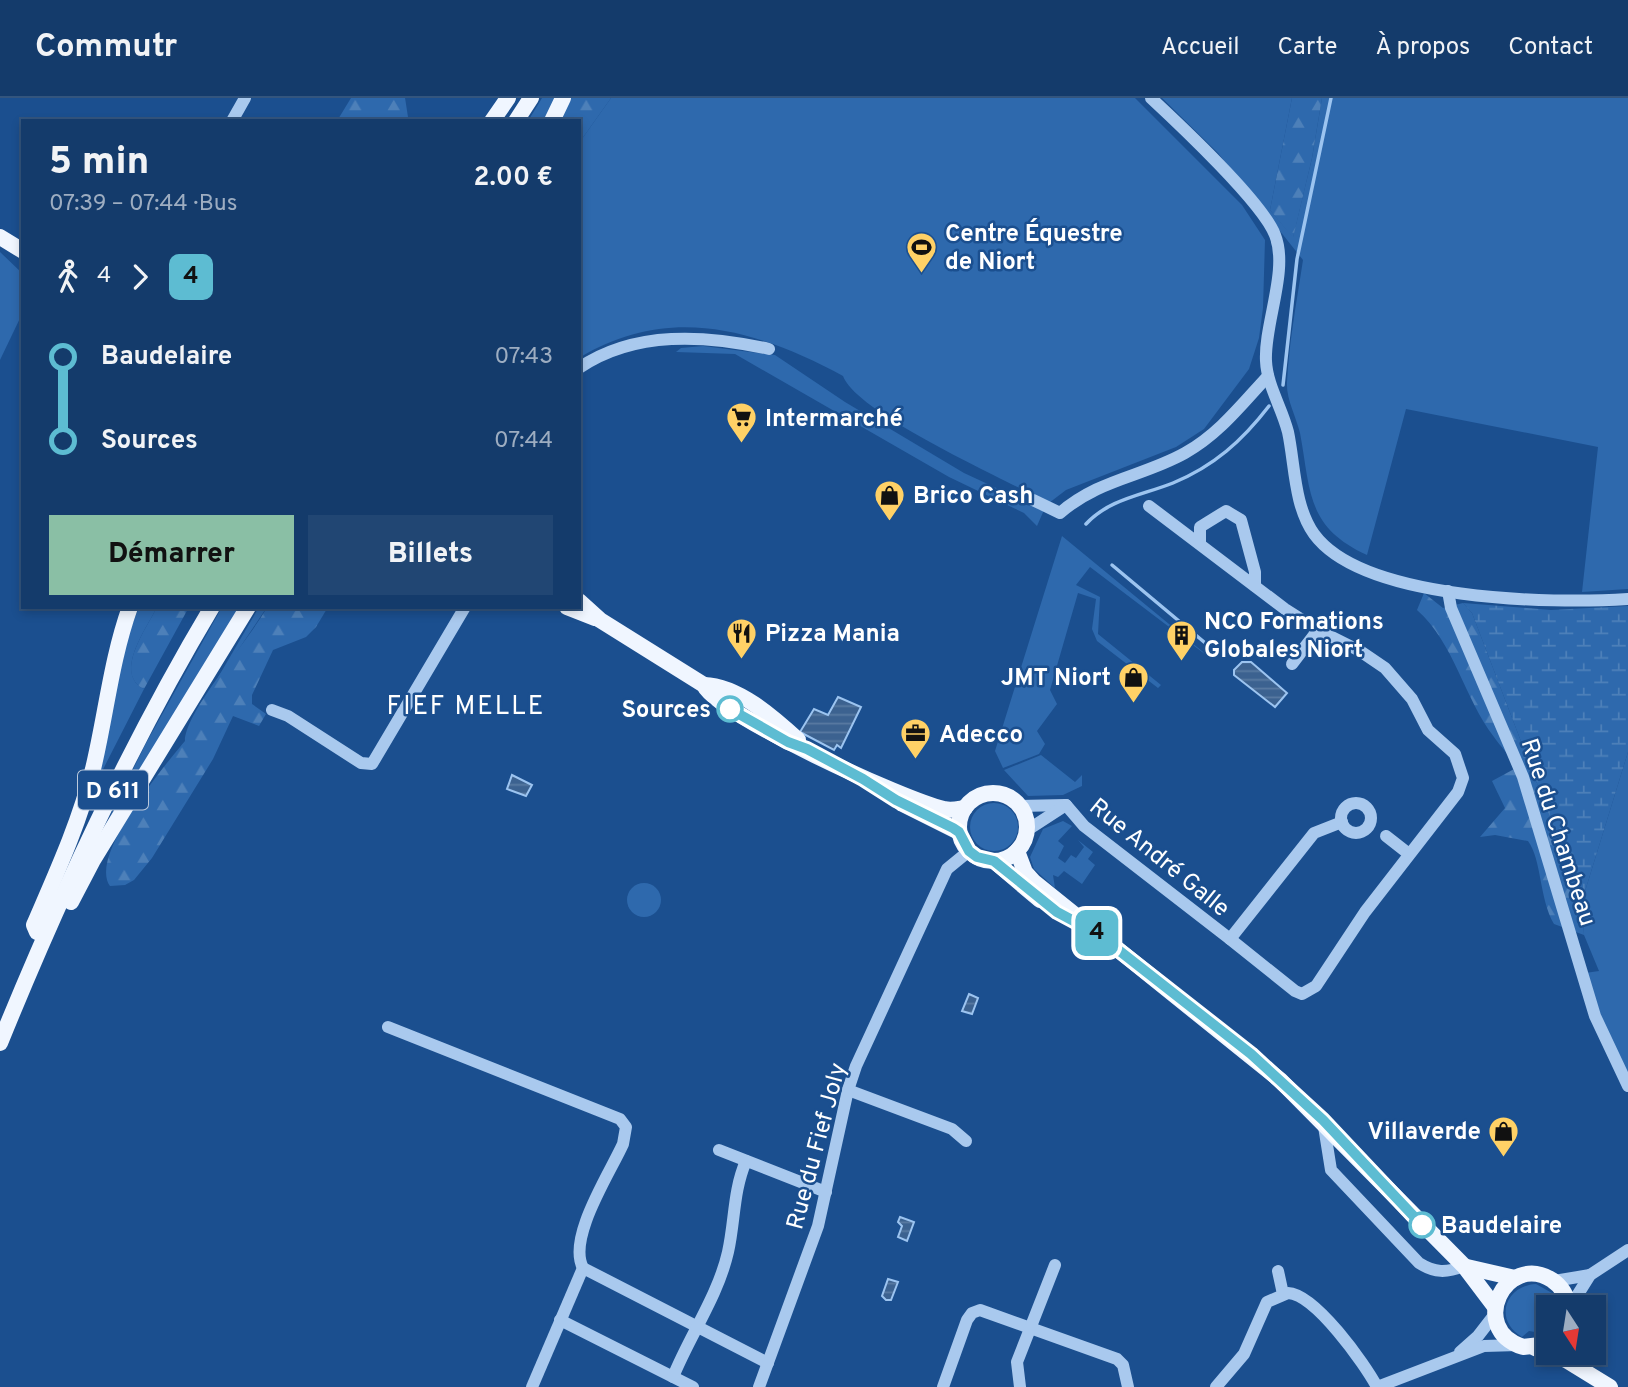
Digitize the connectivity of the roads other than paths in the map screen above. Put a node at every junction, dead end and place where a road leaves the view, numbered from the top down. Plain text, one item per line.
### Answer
1 (245, 98) edge
2 (508, 98) edge
3 (522, 98) edge
4 (531, 98) edge
5 (563, 98) edge
6 (1151, 98) edge
7 (233, 119) edge
8 (493, 119) edge
9 (509, 119) edge
10 (517, 119) edge
11 (553, 119) edge
12 (0, 230) edge
13 (0, 237) edge
14 (21, 241) edge
15 (21, 250) edge
16 (769, 349) dead end
17 (581, 367) edge
18 (1268, 376) junction
19 (1033, 500) dead end
20 (1149, 506) dead end
21 (1200, 544) junction
22 (1255, 586) junction
23 (1448, 591) junction
24 (1628, 599) edge
25 (581, 603) edge
26 (129, 609) edge
27 (203, 609) edge
28 (211, 609) edge
29 (247, 609) edge
30 (464, 609) edge
31 (572, 609) edge
32 (600, 620) junction
33 (1318, 630) junction
34 (1292, 664) dead end
35 (272, 710) dead end
36 (863, 779) junction
37 (1066, 805) junction
38 (1019, 806) junction
39 (965, 808) junction
40 (1342, 822) dead end
41 (1026, 831) junction
42 (959, 832) junction
43 (1386, 836) dead end
44 (969, 851) junction
45 (1017, 851) junction
46 (1409, 854) junction
47 (994, 861) junction
48 (37, 932) junction
49 (1098, 934) junction
50 (1230, 939) junction
51 (26, 979) junction
52 (0, 1024) edge
53 (388, 1027) dead end
54 (0, 1043) edge
55 (1628, 1086) edge
56 (848, 1090) junction
57 (1323, 1120) junction
58 (966, 1141) dead end
59 (719, 1150) dead end
60 (746, 1161) junction
61 (826, 1192) junction
62 (1628, 1250) edge
63 (1055, 1265) dead end
64 (1464, 1266) junction
65 (583, 1268) junction
66 (1278, 1271) dead end
67 (1590, 1275) junction
68 (1516, 1278) junction
69 (1553, 1281) junction
70 (1283, 1294) junction
71 (1565, 1295) edge
72 (1577, 1295) edge
73 (1495, 1311) junction
74 (559, 1320) junction
75 (1031, 1327) junction
76 (696, 1328) junction
77 (1518, 1345) junction
78 (1536, 1346) edge
79 (1456, 1355) junction
80 (768, 1363) junction
81 (1574, 1365) edge
82 (1590, 1365) edge
83 (673, 1377) junction
84 (1606, 1385) edge
85 (532, 1387) edge
86 (693, 1387) edge
87 (759, 1387) edge
88 (943, 1387) edge
89 (1020, 1387) edge
90 (1128, 1387) edge
91 (1216, 1387) edge
92 (1377, 1387) edge

1 - 7 street
2 - 8 main road
3 - 9 main road
4 - 10 main road
5 - 11 main road
6 - 18 street
12 - 14 main road
13 - 15 main road
16 - 17 street
18 - 19 street
18 - 23 street
20 - 21 street
21 - 22 street
21 - 22 street
22 - 33 street
23 - 24 street
23 - 55 street, Rue du Chambeau
25 - 32 main road
26 - 48 main road
27 - 48 main road, D 611
28 - 51 main road, D 611
29 - 51 main road
30 - 35 street
31 - 32 main road
32 - 36 main road
33 - 34 street
33 - 46 street
36 - 39 main road
36 - 42 main road
37 - 38 street, Rue André Galle
37 - 41 street, Rue André Galle
37 - 50 street, Rue André Galle
38 - 39 main road
38 - 41 main road
39 - 42 main road
40 - 50 street, Rue André Galle
41 - 45 main road
42 - 44 main road
43 - 46 street
44 - 47 main road
44 - 56 street, Rue du Fief Joly
45 - 47 main road
45 - 49 main road
46 - 50 street, Rue André Galle
47 - 49 main road
48 - 52 main road, D 611
49 - 57 main road
51 - 54 main road, D 611
53 - 65 street
56 - 58 street
56 - 61 street, Rue du Fief Joly
57 - 64 main road
57 - 64 street
59 - 60 street
60 - 61 street
60 - 76 street
61 - 80 street, Rue du Fief Joly
62 - 67 street
63 - 75 street
64 - 68 main road
64 - 73 main road
65 - 74 street
65 - 76 street
66 - 70 street
67 - 69 street
67 - 72 street
68 - 69 main road
68 - 73 main road
69 - 71 main road
70 - 91 street
70 - 92 street
73 - 77 main road
73 - 79 street
74 - 83 street
74 - 85 street
75 - 88 street
75 - 89 street
75 - 90 street
76 - 80 street
76 - 83 street
77 - 78 main road
77 - 79 street
79 - 92 street
80 - 87 street, Rue du Fief Joly
81 - 84 main road
82 - 84 main road
83 - 86 street

